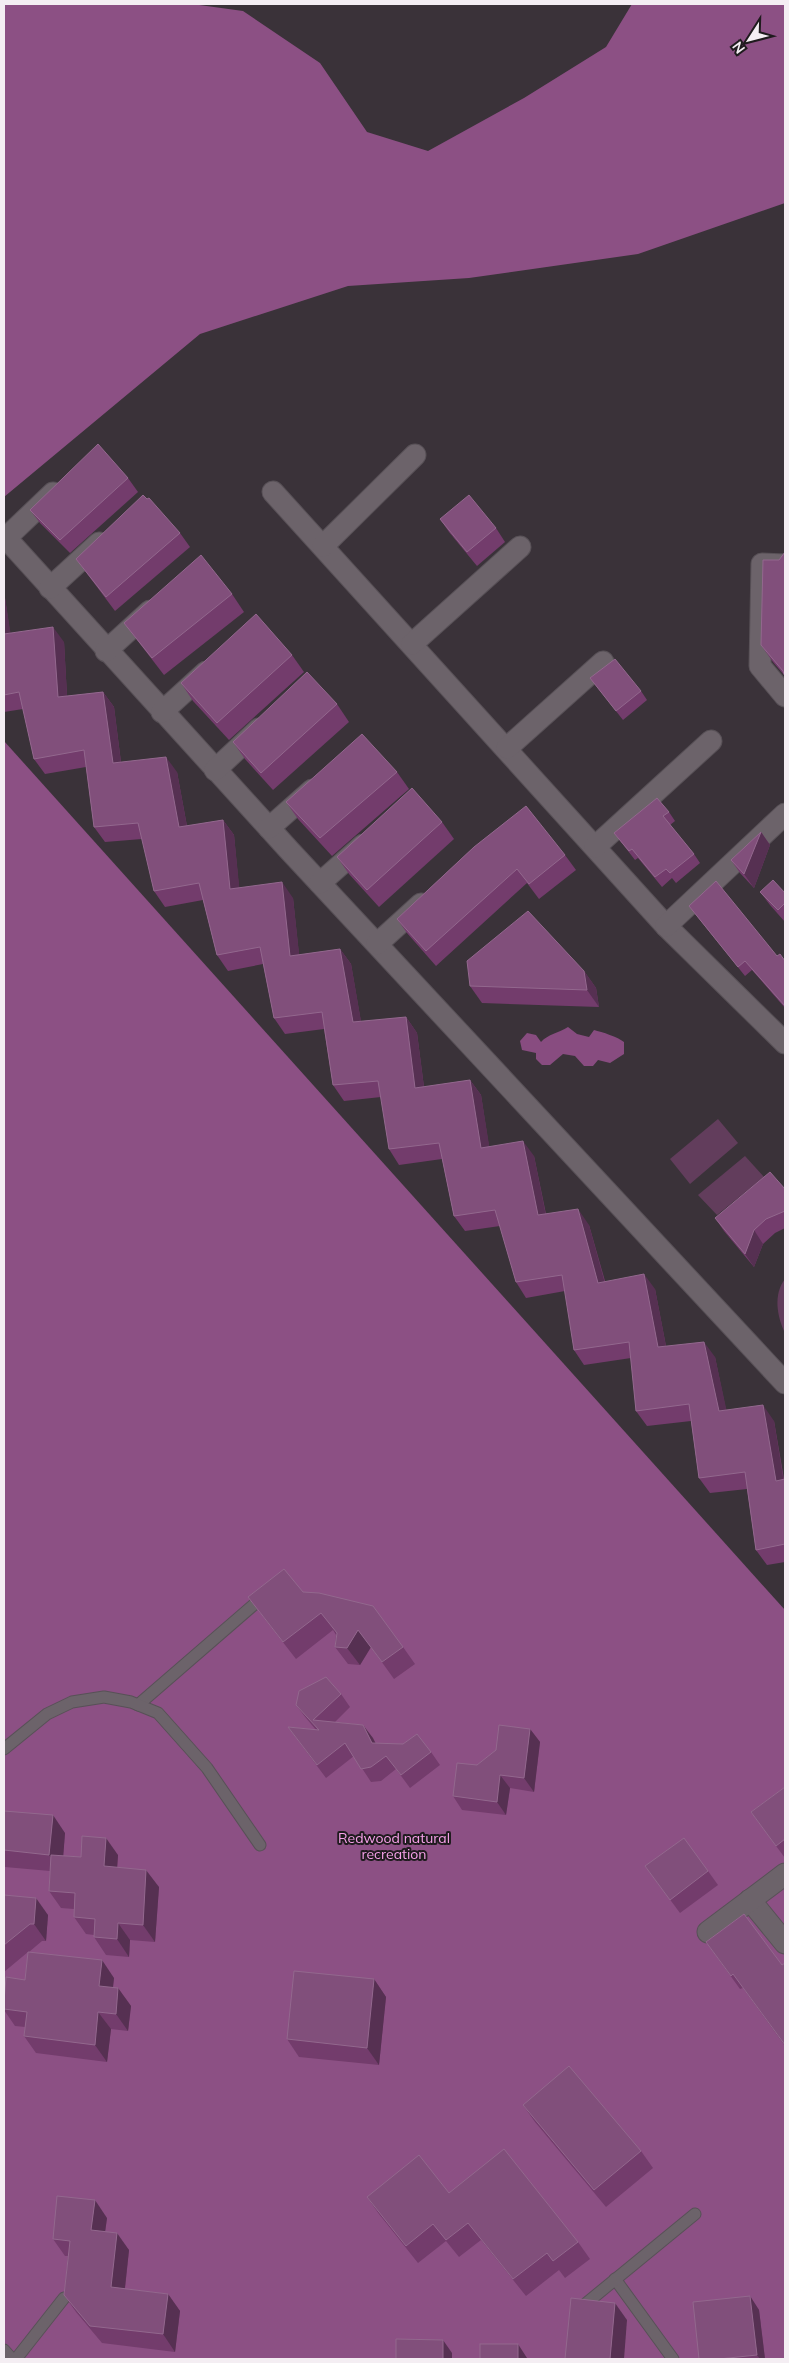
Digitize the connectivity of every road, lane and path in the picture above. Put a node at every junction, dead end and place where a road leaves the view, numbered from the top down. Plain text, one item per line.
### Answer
1 (415, 455) dead end
2 (68, 479) edge
3 (273, 492) dead end
4 (114, 529) edge
5 (323, 546) junction
6 (520, 548) dead end
7 (785, 566) edge
8 (50, 588) junction
9 (165, 598) edge
10 (412, 644) junction
11 (106, 651) junction
12 (217, 661) edge
13 (603, 662) dead end
14 (785, 696) edge
15 (162, 712) junction
16 (273, 716) edge
17 (711, 741) dead end
18 (506, 748) junction
19 (215, 770) junction
20 (329, 775) edge
21 (785, 814) edge
22 (269, 828) junction
23 (377, 833) edge
24 (595, 847) junction
25 (320, 883) junction
26 (436, 890) edge
27 (666, 926) junction
28 (377, 944) junction
29 (785, 1043) edge
30 (785, 1383) edge
31 (277, 1585) edge
32 (138, 1705) junction
33 (4, 1749) edge
34 (260, 1844) dead end
35 (785, 1874) edge
36 (750, 1900) junction
37 (708, 1932) dead end
38 (785, 1943) edge
39 (696, 2214) dead end
40 (616, 2279) junction
41 (64, 2298) edge
42 (573, 2322) edge
43 (4, 2350) edge
44 (12, 2359) edge
45 (16, 2359) edge
46 (673, 2359) edge

1 - 5 street
2 - 8 street
3 - 5 street
4 - 8 street
5 - 10 street
6 - 10 street
7 - 14 street
8 - 11 street
9 - 11 street
10 - 18 street
11 - 15 street
12 - 15 street
13 - 18 street
15 - 19 street
16 - 19 street
17 - 24 street
18 - 24 street
19 - 22 street
20 - 22 street
21 - 27 street
22 - 25 street
23 - 25 street
24 - 27 street
25 - 28 street
26 - 28 street
27 - 29 street
28 - 30 street
31 - 32 lane
32 - 33 lane
32 - 34 lane
35 - 36 street
36 - 37 street
36 - 38 street
39 - 40 lane
40 - 42 lane
40 - 46 lane
41 - 45 lane
43 - 44 lane

